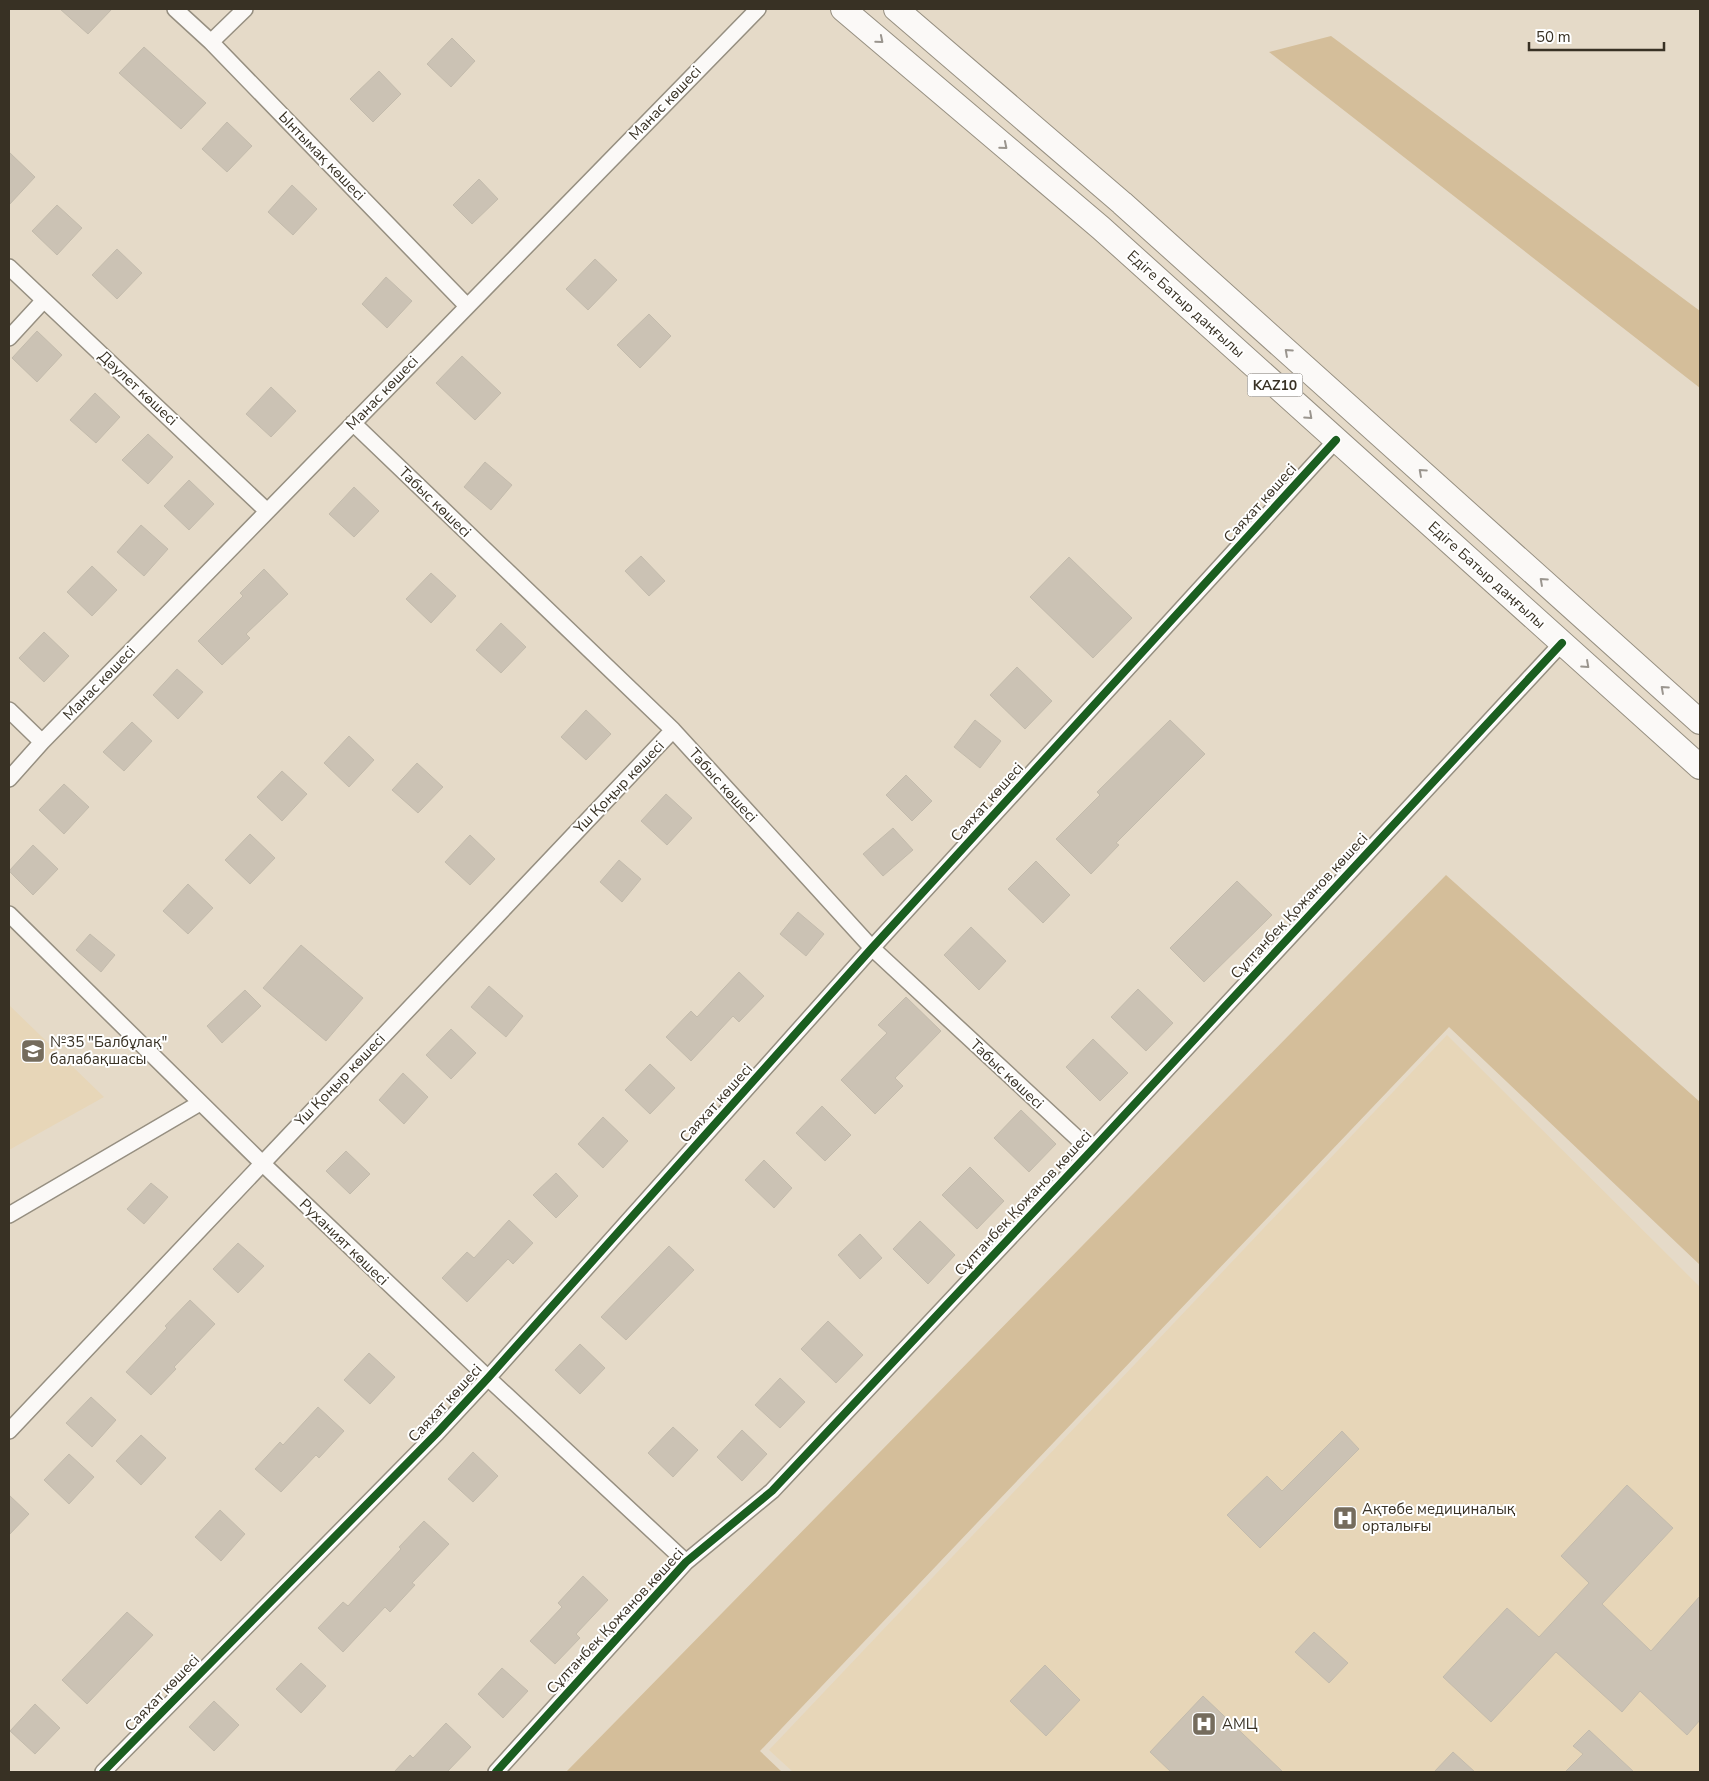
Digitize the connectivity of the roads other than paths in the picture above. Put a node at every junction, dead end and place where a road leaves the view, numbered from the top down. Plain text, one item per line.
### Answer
1 (175, 9) edge
2 (245, 9) edge
3 (758, 9) edge
4 (843, 9) edge
5 (896, 9) edge
6 (211, 42) junction
7 (9, 267) edge
8 (44, 300) junction
9 (467, 306) junction
10 (9, 338) edge
11 (353, 423) junction
12 (1336, 440) junction
13 (267, 511) junction
14 (1562, 643) junction
15 (9, 710) edge
16 (1700, 722) edge
17 (673, 730) junction
18 (42, 742) junction
19 (1700, 767) edge
20 (9, 779) edge
21 (9, 914) edge
22 (872, 948) junction
23 (200, 1103) junction
24 (1091, 1150) junction
25 (262, 1163) junction
26 (9, 1215) edge
27 (488, 1378) junction
28 (9, 1431) edge
29 (686, 1562) junction
30 (103, 1772) edge
31 (496, 1772) edge

1 - 6 street, Ынтымақ көшесі
2 - 6 street
3 - 9 street, Манас көшесі
4 -> 12 main road, Едіге Батыр даңғылы / KAZ10
16 -> 5 main road, KAZ10
6 - 9 street, Ынтымақ көшесі
7 - 8 street, Дәулет көшесі
8 - 10 street
8 - 13 street, Дәулет көшесі
9 - 11 street, Манас көшесі
11 - 13 street, Манас көшесі
11 - 17 street, Табыс көшесі
12 - 14 main road, Едіге Батыр даңғылы / KAZ10
12 - 22 street, Саяхат көшесі
13 - 18 street, Манас көшесі
14 -> 19 main road, Едіге Батыр даңғылы / KAZ10
14 - 24 street, Сұлтанбек Қожанов көшесі
15 - 18 street
17 - 22 street, Табыс көшесі
17 - 25 street, Үш Қоңыр көшесі
18 - 20 street, Манас көшесі
21 - 23 street, Руханият көшесі
22 - 24 street, Табыс көшесі
22 - 27 street, Саяхат көшесі
23 - 25 street, Руханият көшесі
23 - 26 street
24 - 29 street, Сұлтанбек Қожанов көшесі
25 - 27 street, Руханият көшесі
25 - 28 street, Үш Қоңыр көшесі
27 - 29 street, Руханият көшесі
27 - 30 street, Саяхат көшесі
29 - 31 street, Сұлтанбек Қожанов көшесі

